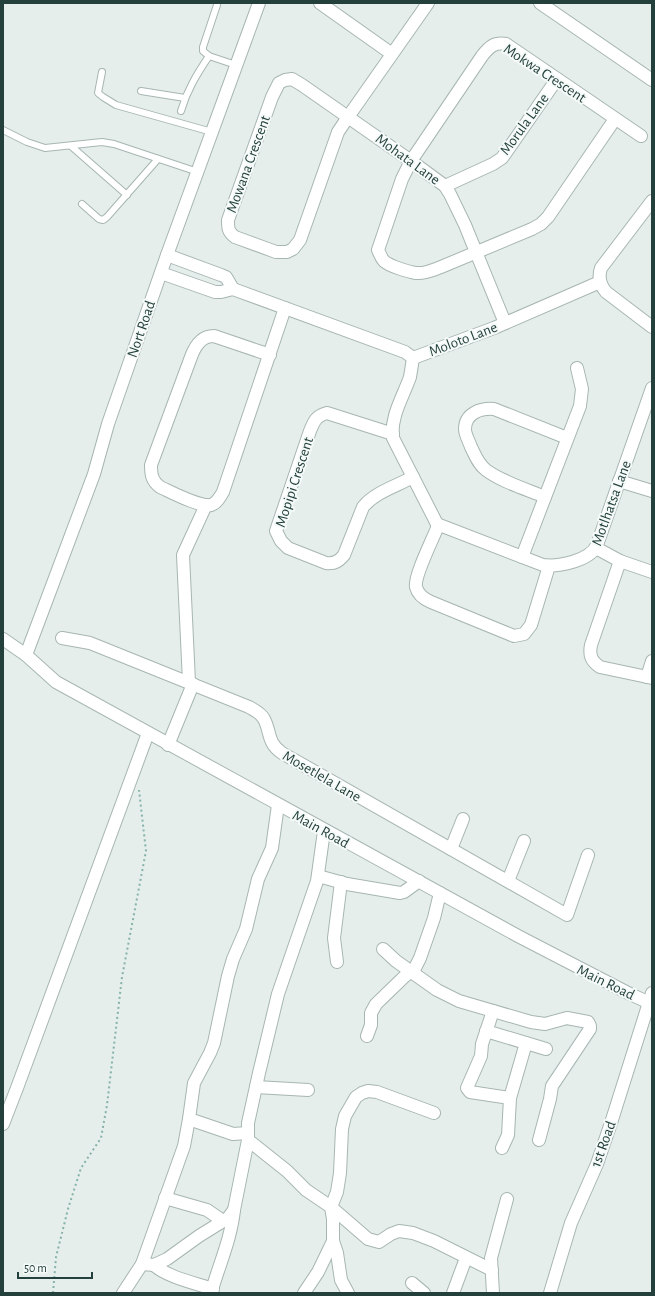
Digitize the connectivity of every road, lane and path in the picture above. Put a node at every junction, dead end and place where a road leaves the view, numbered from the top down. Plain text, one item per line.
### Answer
1 (259, 3) edge
2 (320, 3) edge
3 (428, 3) edge
4 (540, 3) edge
5 (218, 6) dead end
6 (392, 54) junction
7 (209, 56) junction
8 (236, 66) junction
9 (102, 72) dead end
10 (557, 79) junction
11 (285, 80) joint
12 (652, 80) edge
13 (141, 91) dead end
14 (185, 98) junction
15 (181, 111) dead end
16 (348, 116) junction
17 (615, 119) junction
18 (3, 130) edge
19 (212, 132) junction
20 (641, 136) dead end
21 (71, 146) junction
22 (158, 159) junction
23 (411, 161) junction
24 (198, 172) junction
25 (445, 186) junction
26 (127, 195) junction
27 (652, 201) edge
28 (82, 204) dead end
29 (476, 252) junction
30 (167, 255) junction
31 (198, 265) junction
32 (161, 273) junction
33 (600, 282) junction
34 (191, 284) junction
35 (233, 289) junction
36 (285, 308) junction
37 (505, 323) junction
38 (652, 327) edge
39 (270, 355) junction
40 (413, 358) junction
41 (577, 368) dead end
42 (652, 388) edge
43 (648, 411) edge
44 (393, 434) junction
45 (567, 438) junction
46 (413, 477) junction
47 (619, 480) junction
48 (652, 492) edge
49 (544, 497) junction
50 (206, 505) junction
51 (437, 524) junction
52 (596, 548) junction
53 (522, 557) junction
54 (620, 561) junction
55 (549, 566) junction
56 (652, 572) edge
57 (62, 638) dead end
58 (3, 639) edge
59 (26, 655) junction
60 (652, 661) edge
61 (649, 678) edge
62 (191, 683) junction
63 (148, 733) junction
64 (168, 745) junction
65 (138, 785) dead end
66 (278, 805) junction
67 (463, 819) dead end
68 (324, 831) junction
69 (524, 841) dead end
70 (451, 849) junction
71 (588, 855) dead end
72 (318, 876) junction
73 (508, 881) junction
74 (341, 882) junction
75 (419, 882) junction
76 (440, 893) junction
77 (383, 949) dead end
78 (337, 962) dead end
79 (411, 972) junction
80 (651, 999) edge
81 (493, 1011) junction
82 (486, 1031) junction
83 (367, 1036) dead end
84 (526, 1043) junction
85 (546, 1049) dead end
86 (256, 1087) junction
87 (308, 1090) dead end
88 (510, 1098) junction
89 (434, 1113) dead end
90 (189, 1118) junction
91 (3, 1124) edge
92 (248, 1136) junction
93 (539, 1140) dead end
94 (502, 1148) dead end
95 (165, 1198) junction
96 (507, 1199) dead end
97 (331, 1207) junction
98 (234, 1210) junction
99 (223, 1221) junction
100 (333, 1241) junction
101 (466, 1258) junction
102 (142, 1264) junction
103 (154, 1265) junction
104 (492, 1270) junction
105 (318, 1272) junction
106 (412, 1283) dead end
107 (212, 1291) edge
108 (53, 1293) edge
109 (123, 1293) edge
110 (304, 1293) edge
111 (311, 1293) edge
112 (348, 1293) edge
113 (424, 1293) edge
114 (453, 1293) edge
115 (493, 1293) edge
116 (550, 1293) edge

1 - 8 street, Nort Road
2 - 6 street
3 - 6 street
4 - 12 street
5 - 7 lane
6 - 16 street
7 - 8 lane
7 - 14 lane
8 - 19 street, Nort Road
9 - 19 lane
10 - 17 street, Mokwa Crescent
10 - 23 street, Mokwa Crescent
10 - 25 street, Morula Lane
11 - 16 street, Mohata Lane
11 - 16 street, Mowana Crescent
13 - 14 lane
14 - 15 lane
16 - 23 street, Mohata Lane
17 - 20 street, Mokwa Crescent
17 - 29 street
18 - 21 lane
19 - 24 street, Nort Road
21 - 22 lane
21 - 26 lane
22 - 24 lane
22 - 26 lane
23 - 25 street, Mohata Lane
23 - 29 street
24 - 30 street, Nort Road
25 - 29 street, Mohata Lane
26 - 28 lane
27 - 33 street
29 - 37 street, Mohata Lane
30 - 31 street
30 - 32 street, Nort Road
31 - 34 street
31 - 35 street
32 - 34 street
32 - 59 street, Nort Road
33 - 37 street, Moloto Lane
33 - 38 street
34 - 35 street
35 - 36 street, Moloto Lane
36 - 39 street
36 - 40 street, Moloto Lane
37 - 40 street, Moloto Lane
39 - 50 street
39 - 50 street
40 - 44 street
41 - 45 street
42 - 43 street, Motlhatsa Lane
43 - 47 street, Motlhatsa Lane
44 - 46 street
44 - 46 street, Mopipi Crescent
45 - 49 street
45 - 49 street
46 - 51 street
47 - 48 street
47 - 52 street, Motlhatsa Lane
49 - 53 street
50 - 62 street
51 - 53 street, Motlhatsa Lane
51 - 55 street
52 - 54 street
52 - 55 street, Motlhatsa Lane
53 - 55 street, Motlhatsa Lane
54 - 56 street
54 - 61 street
57 - 62 street, Mosetlela Lane
58 - 59 street, Main Road
59 - 63 street, Main Road
60 - 61 street
62 - 64 street
62 - 70 street, Mosetlela Lane
63 - 64 street, Main Road
63 - 91 street
64 - 66 street, Main Road
65 - 108 path
66 - 68 street, Main Road
66 - 90 street
67 - 70 street
68 - 72 street
68 - 75 street, Main Road
69 - 73 street
70 - 73 street, Mosetlela Lane
71 - 73 street, Mosetlela Lane
72 - 74 street
72 - 86 street
74 - 75 street
74 - 78 street
75 - 76 street, Main Road
76 - 79 street
76 - 80 street, Main Road
77 - 79 street
79 - 81 street
79 - 83 street
80 - 116 street, 1st Road
81 - 82 street
81 - 93 street
82 - 84 street
82 - 88 street
84 - 85 street
84 - 88 street
86 - 87 street
86 - 92 street
88 - 94 street
89 - 97 street
90 - 92 street
90 - 95 street
92 - 97 street
92 - 98 street
95 - 99 street
95 - 102 street
96 - 104 street
97 - 100 street
97 - 101 street
98 - 99 street
98 - 107 street
99 - 103 street
100 - 105 street
100 - 112 street
101 - 104 street
101 - 114 street
102 - 103 street
102 - 109 street
103 - 107 street
104 - 115 street
105 - 110 street
105 - 111 street
106 - 113 street

